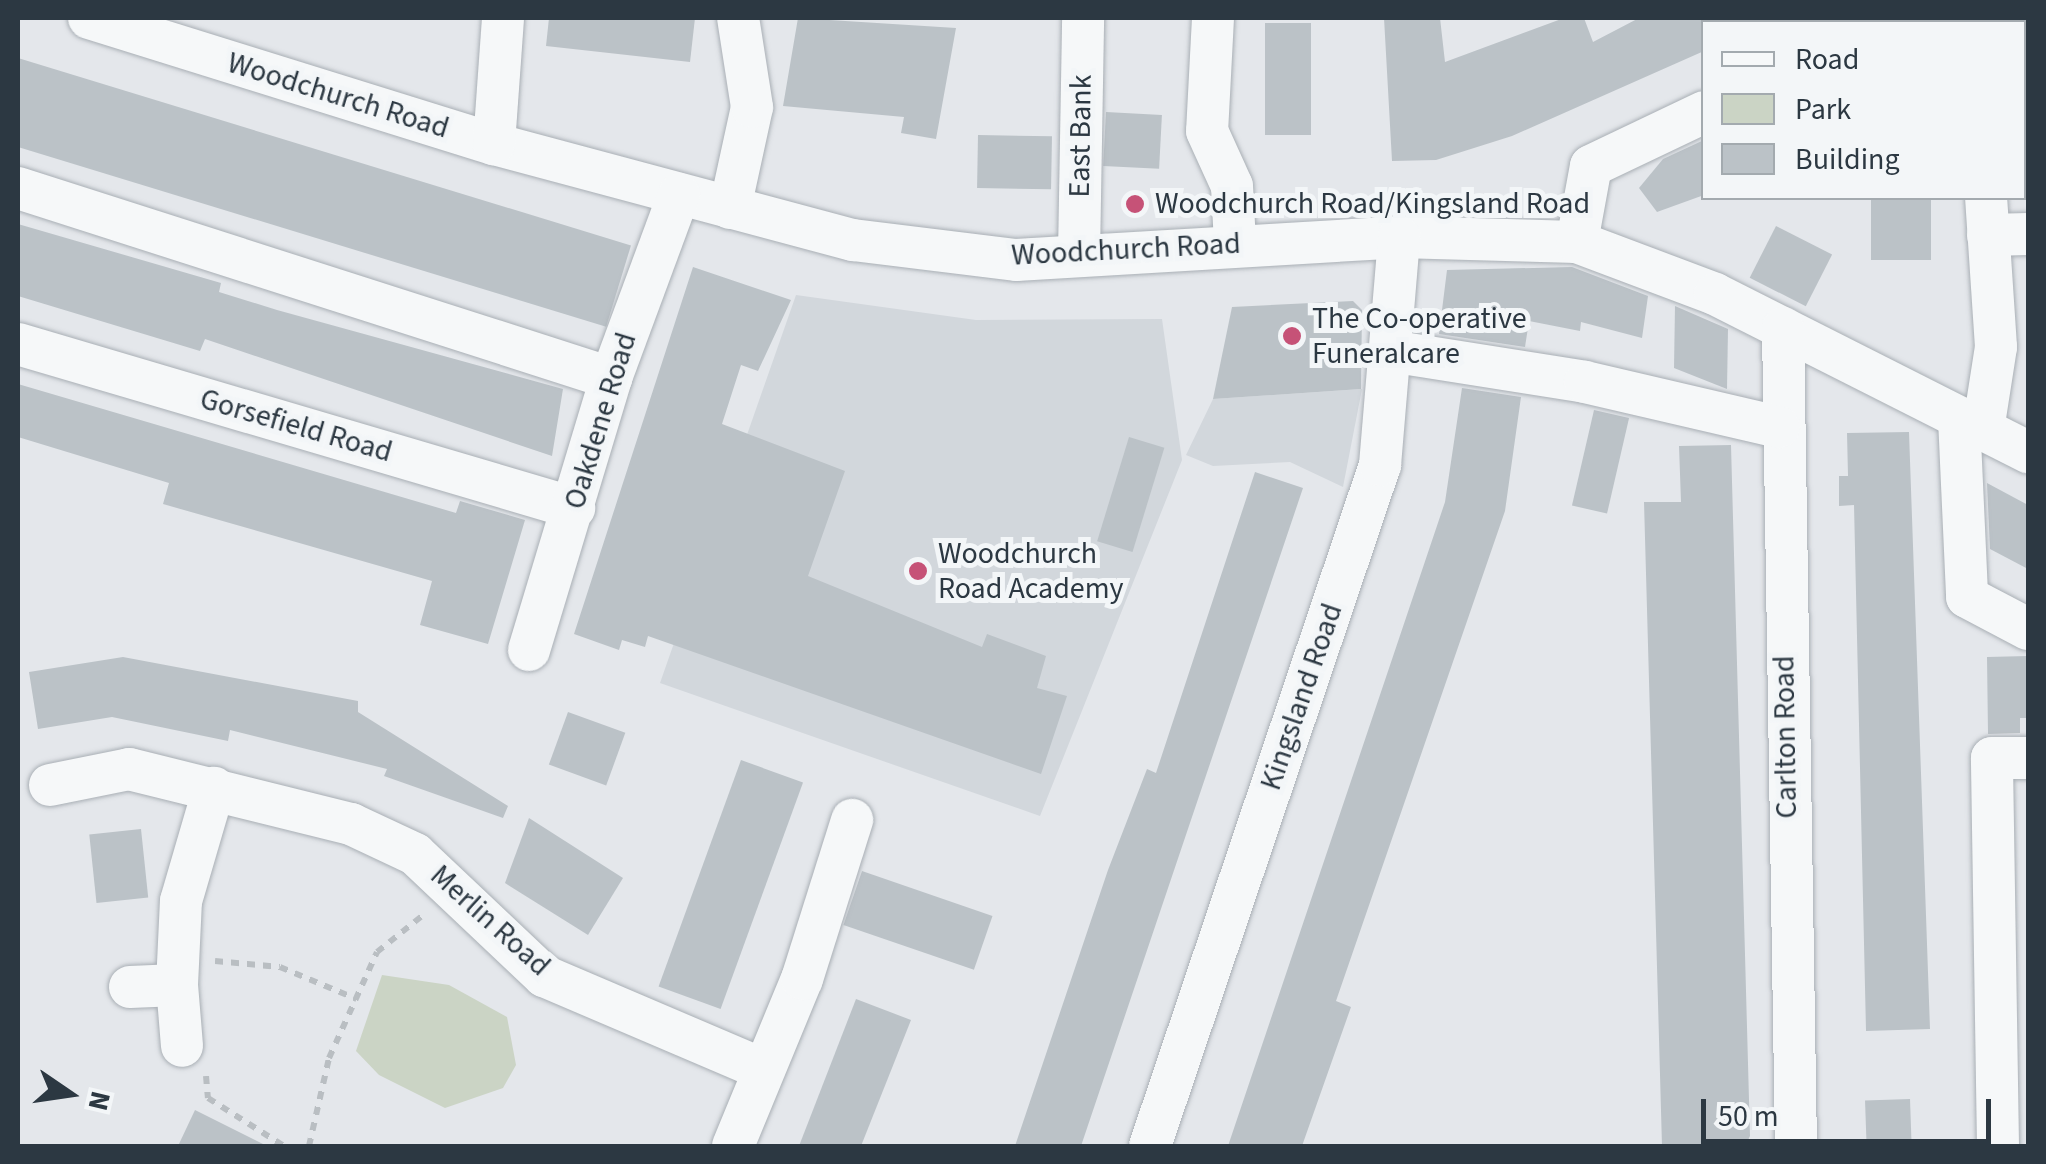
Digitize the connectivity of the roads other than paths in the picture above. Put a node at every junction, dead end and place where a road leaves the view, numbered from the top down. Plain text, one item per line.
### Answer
1 (89, 18) edge
2 (502, 18) edge
3 (738, 18) edge
4 (1084, 18) edge
5 (1213, 18) edge
6 (1701, 113) edge
7 (494, 144) junction
8 (18, 188) edge
9 (679, 194) junction
10 (730, 208) junction
11 (2001, 222) edge
12 (1398, 237) junction
13 (1577, 242) junction
14 (1235, 244) junction
15 (1078, 255) junction
16 (1783, 328) junction
17 (18, 344) edge
18 (1390, 350) junction
19 (611, 378) junction
20 (1971, 424) junction
21 (1779, 427) junction
22 (2028, 452) edge
23 (574, 508) junction
24 (2028, 629) edge
25 (529, 650) dead end
26 (2028, 758) edge
27 (50, 786) dead end
28 (214, 788) junction
29 (852, 820) dead end
30 (177, 973) junction
31 (130, 987) dead end
32 (182, 1046) road end
33 (762, 1069) junction
34 (733, 1146) edge
35 (1150, 1146) edge
36 (1796, 1146) edge
37 (1998, 1146) edge

1 - 7 street, Woodchurch Road
2 - 7 street
3 - 10 street
4 - 15 street, East Bank
5 - 14 street
6 - 13 street
7 - 9 street, Woodchurch Road
8 - 19 street
9 - 10 street, Woodchurch Road
9 - 19 street, Oakdene Road
10 - 15 street, Woodchurch Road
11 - 20 street
12 - 13 street, Woodchurch Road
12 - 14 street, Woodchurch Road
12 - 18 street, Kingsland Road
13 - 16 street, Woodchurch Road
14 - 15 street, Woodchurch Road
16 - 20 street, Woodchurch Road
16 - 21 street, Carlton Road
17 - 23 street, Gorsefield Road
18 - 21 street
18 - 35 street, Kingsland Road
19 - 23 street, Oakdene Road
20 - 22 street, Woodchurch Road
20 - 24 street
21 - 36 street, Carlton Road
23 - 25 street, Oakdene Road
26 - 37 street
27 - 28 street, Merlin Road
28 - 30 street
28 - 33 street, Merlin Road
29 - 33 street
30 - 31 street
30 - 32 street
33 - 34 street

